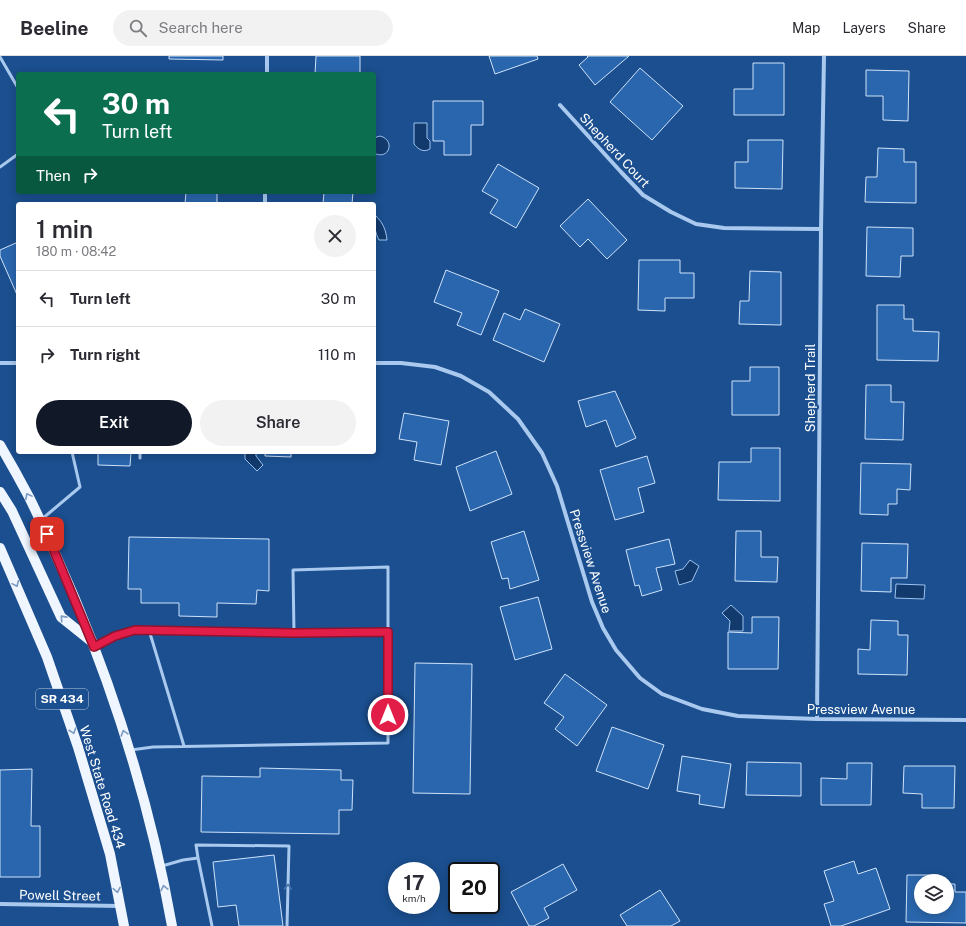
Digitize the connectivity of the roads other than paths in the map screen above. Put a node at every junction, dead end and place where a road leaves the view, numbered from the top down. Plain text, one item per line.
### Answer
1 (267, 56) edge
2 (824, 56) edge
3 (0, 57) edge
4 (266, 72) edge
5 (16, 85) edge
6 (560, 105) dead end
7 (16, 155) edge
8 (0, 166) edge
9 (821, 229) junction
10 (16, 363) edge
11 (376, 363) edge
12 (0, 364) edge
13 (0, 444) edge
14 (72, 454) edge
15 (140, 454) edge
16 (140, 458) dead end
17 (0, 492) edge
18 (40, 521) junction
19 (0, 548) edge
20 (149, 630) junction
21 (388, 632) junction
22 (294, 633) junction
23 (93, 645) junction
24 (817, 720) junction
25 (966, 720) edge
26 (184, 746) junction
27 (130, 751) junction
28 (198, 858) junction
29 (160, 867) junction
30 (0, 904) edge
31 (120, 906) junction
32 (124, 926) edge
33 (172, 926) edge
34 (212, 926) edge
35 (287, 926) edge

1 - 4 street
2 - 9 street, Shepherd Trail
3 - 5 lane
6 - 9 street, Shepherd Court
7 - 8 lane
9 - 24 street, Shepherd Trail
10 - 12 street
11 - 24 street, Pressview Avenue
18 -> 13 main road
14 - 18 lane
15 - 16 lane
23 -> 17 main road
18 - 23 main road
19 -> 31 main road, West State Road 434 / SR 434
20 - 22 lane
20 - 23 lane
20 - 26 lane
21 - 22 lane
21 - 22 lane
21 - 26 lane
27 -> 23 main road
24 - 25 street, Pressview Avenue
26 - 27 lane
27 - 29 main road
28 - 29 lane
28 - 34 lane
35 -> 28 lane
33 -> 29 main road
30 - 31 street, Powell Street
31 - 32 main road, West State Road 434 / SR 434

